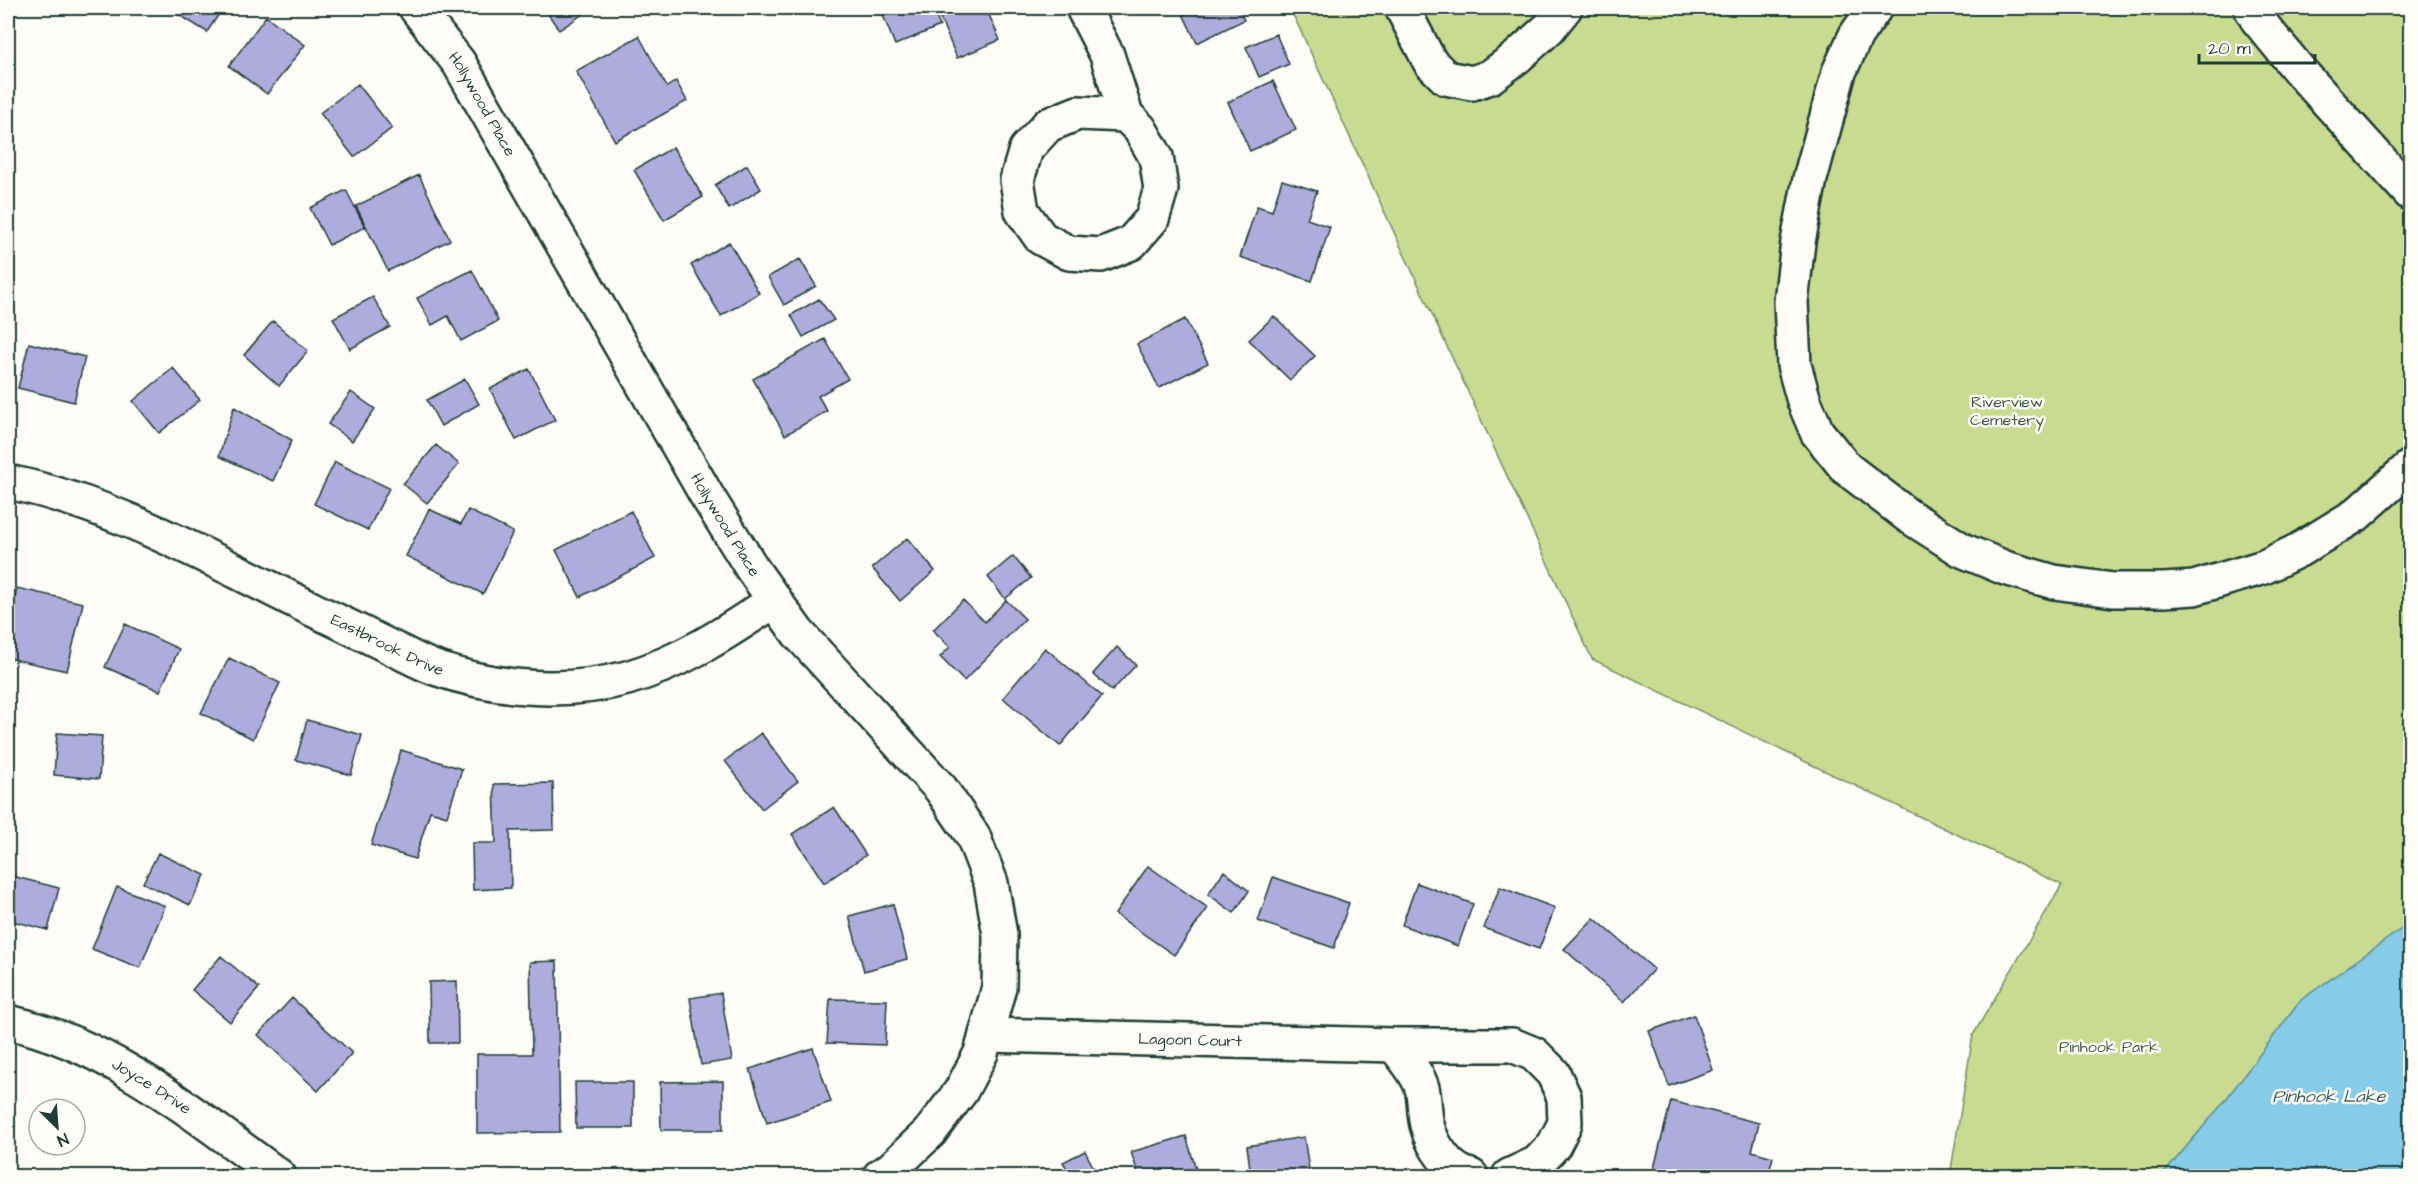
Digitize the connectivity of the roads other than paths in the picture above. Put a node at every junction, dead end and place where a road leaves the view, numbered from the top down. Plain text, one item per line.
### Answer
1 (416, 8) edge
2 (1083, 8) edge
3 (1402, 8) edge
4 (1565, 8) edge
5 (1875, 8) edge
6 (2251, 8) edge
7 (1126, 115) junction
8 (2410, 193) edge
9 (2410, 467) edge
10 (8, 482) edge
11 (774, 600) junction
12 (8, 1022) edge
13 (986, 1035) junction
14 (1394, 1045) junction
15 (279, 1176) edge
16 (880, 1176) edge
17 (1471, 1176) edge
18 (1509, 1176) edge

1 - 11 street, Hollywood Place
2 - 7 street
3 - 4 street
5 - 9 street
6 - 8 street
7 - 7 street
10 - 11 street, Eastbrook Drive
11 - 13 street, Hollywood Place
12 - 15 street, Joyce Drive
13 - 14 street, Lagoon Court
13 - 16 street
14 - 17 street
14 - 18 street, Lagoon Court

